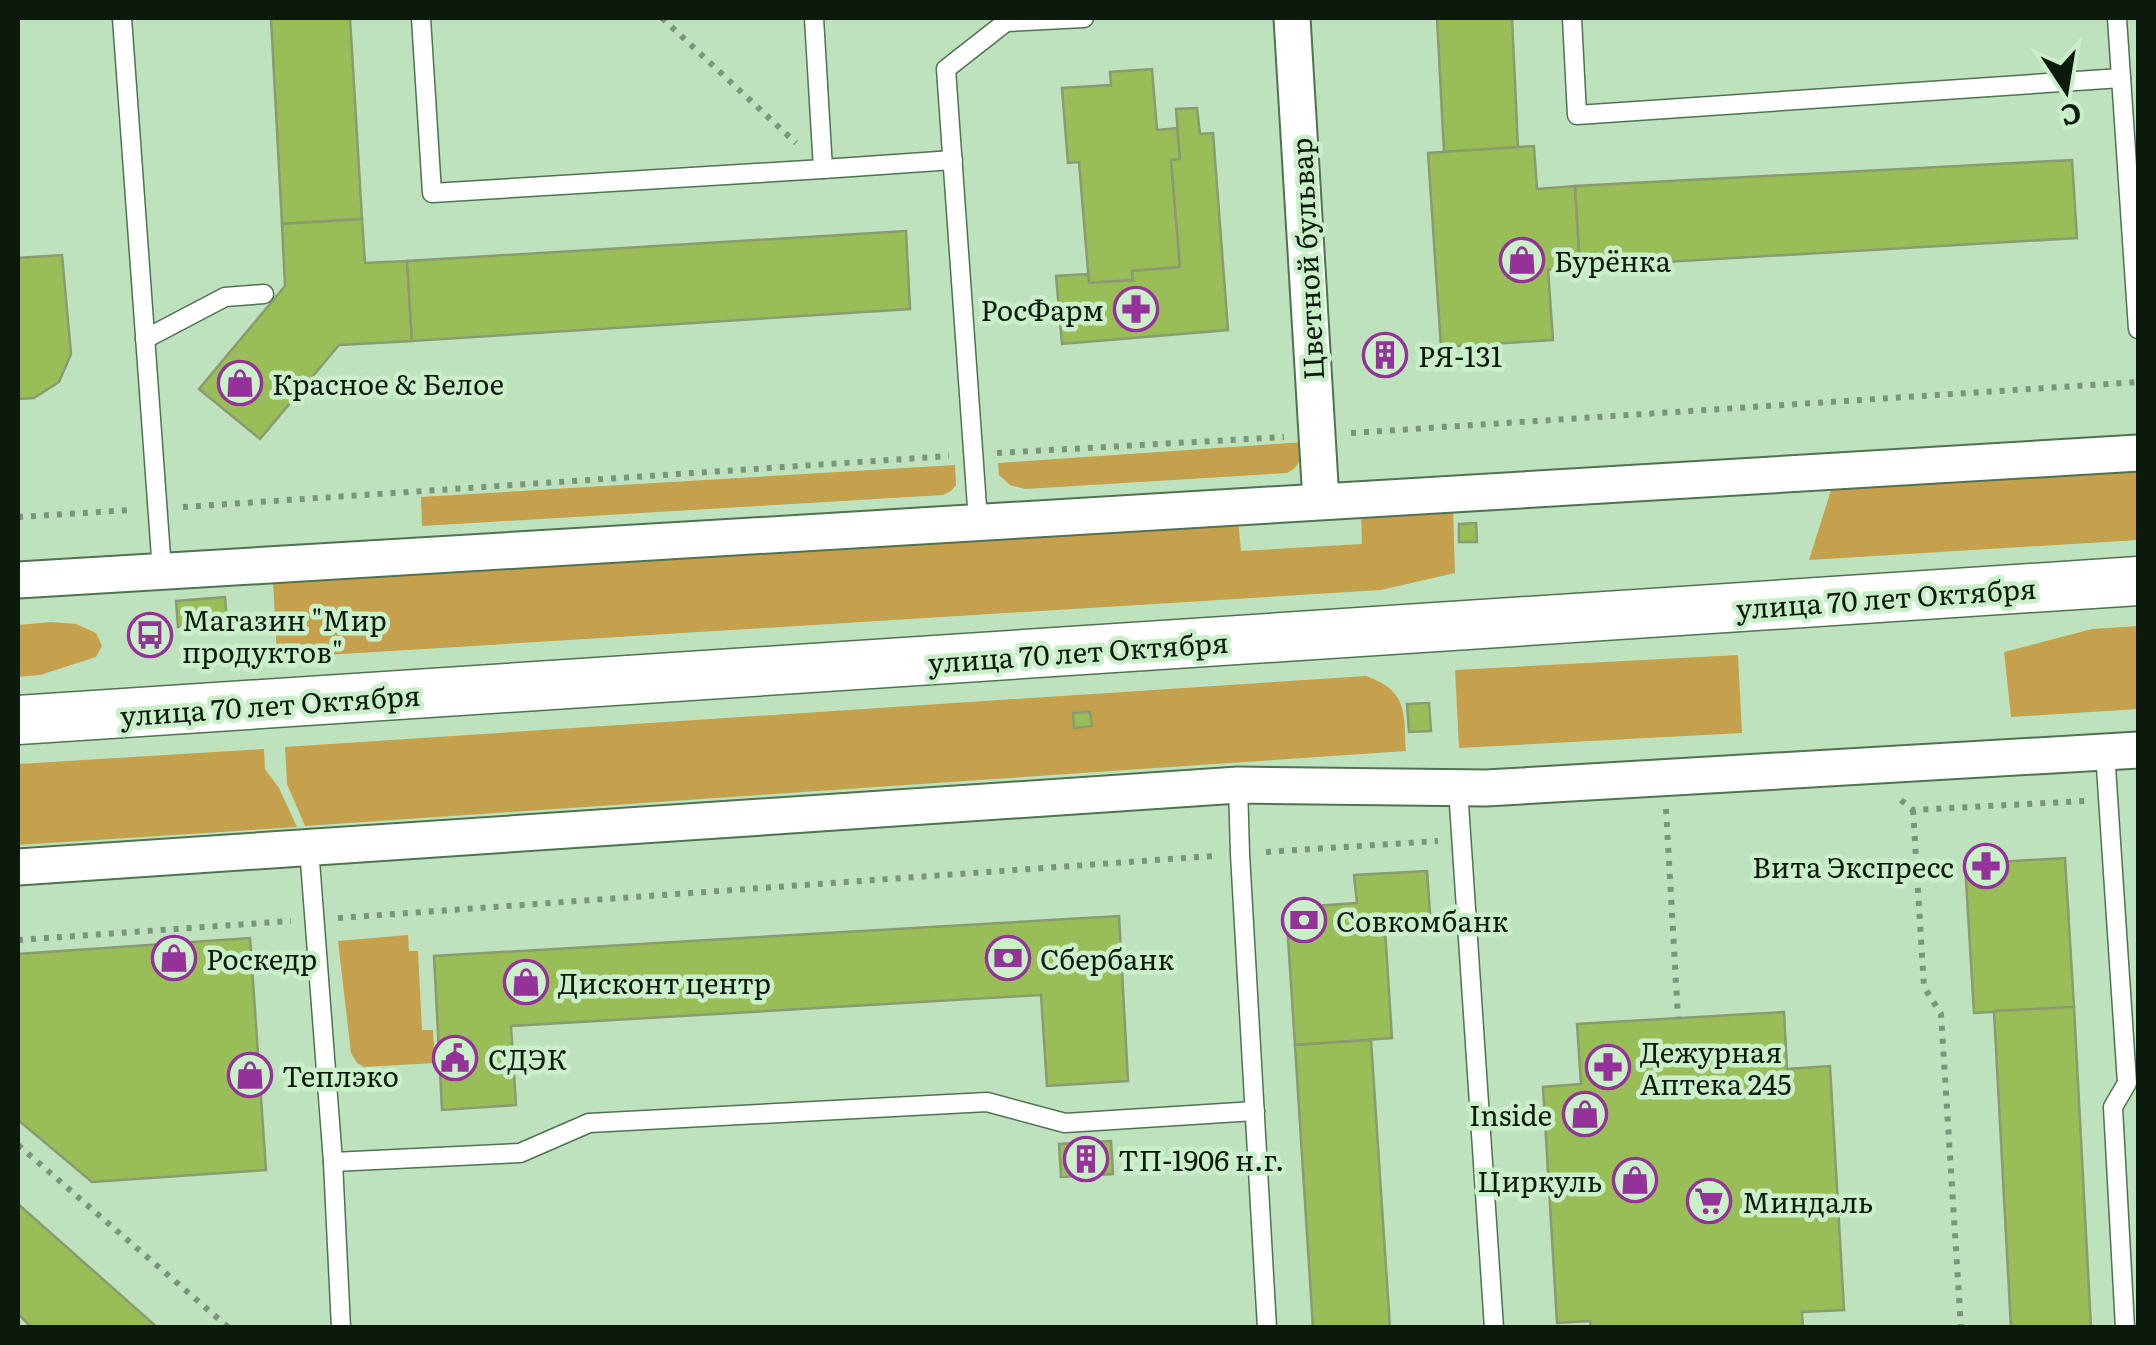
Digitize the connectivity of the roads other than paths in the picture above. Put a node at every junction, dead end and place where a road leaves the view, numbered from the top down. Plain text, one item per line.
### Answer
1 (122, 18) edge
2 (421, 18) edge
3 (814, 18) edge
4 (1084, 18) edge
5 (1292, 18) edge
6 (1572, 18) edge
7 (2117, 18) edge
8 (1006, 20) edge
9 (2121, 78) junction
10 (953, 160) junction
11 (824, 169) junction
12 (264, 294) dead end
13 (2138, 328) edge
14 (145, 338) junction
15 (2138, 453) edge
16 (1321, 501) junction
17 (978, 521) junction
18 (162, 571) junction
19 (18, 580) edge
20 (2138, 581) edge
21 (18, 720) edge
22 (2122, 751) edge
23 (1238, 784) junction
24 (1458, 789) junction
25 (308, 848) junction
26 (18, 867) edge
27 (2131, 1058) edge
28 (1255, 1112) junction
29 (333, 1162) junction
30 (340, 1328) edge
31 (1267, 1328) edge
32 (1494, 1328) edge
33 (2125, 1328) edge

1 - 14 lane
2 - 11 lane
3 - 11 lane
4 - 8 lane
5 - 16 street, Цветной бульвар
6 - 9 lane
7 - 9 lane
8 - 10 lane
9 - 13 lane
10 - 11 lane
10 - 17 lane
12 - 14 lane
14 - 18 lane
15 - 16 street
16 - 17 street
17 - 18 street
18 - 19 street
20 - 21 main road, улица 70 лет Октября
22 - 24 street
22 - 27 lane
23 - 24 street
23 - 25 street
23 - 28 lane
24 - 32 lane
25 - 26 street
25 - 29 lane
27 - 33 lane
28 - 29 lane
28 - 31 lane
29 - 30 lane

